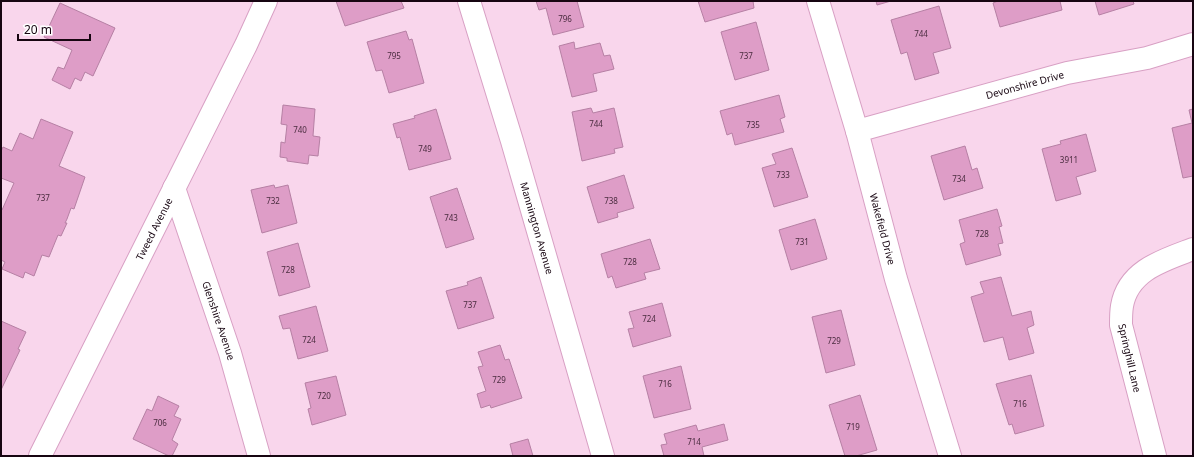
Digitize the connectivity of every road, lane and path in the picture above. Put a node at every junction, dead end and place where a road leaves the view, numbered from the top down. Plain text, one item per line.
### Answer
1 (266, 1) edge
2 (469, 1) edge
3 (818, 1) edge
4 (1193, 44) edge
5 (857, 131) junction
6 (174, 188) junction
7 (1193, 249) edge
8 (40, 456) edge
9 (259, 456) edge
10 (603, 456) edge
11 (950, 456) edge
12 (1155, 456) edge

1 - 6 street, Tweed Avenue
2 - 10 street, Mannington Avenue
3 - 5 street, Wakefield Drive
4 - 5 street, Devonshire Drive
5 - 11 street, Wakefield Drive
6 - 8 street, Tweed Avenue
6 - 9 street, Glenshire Avenue
7 - 12 street, Springhill Lane

